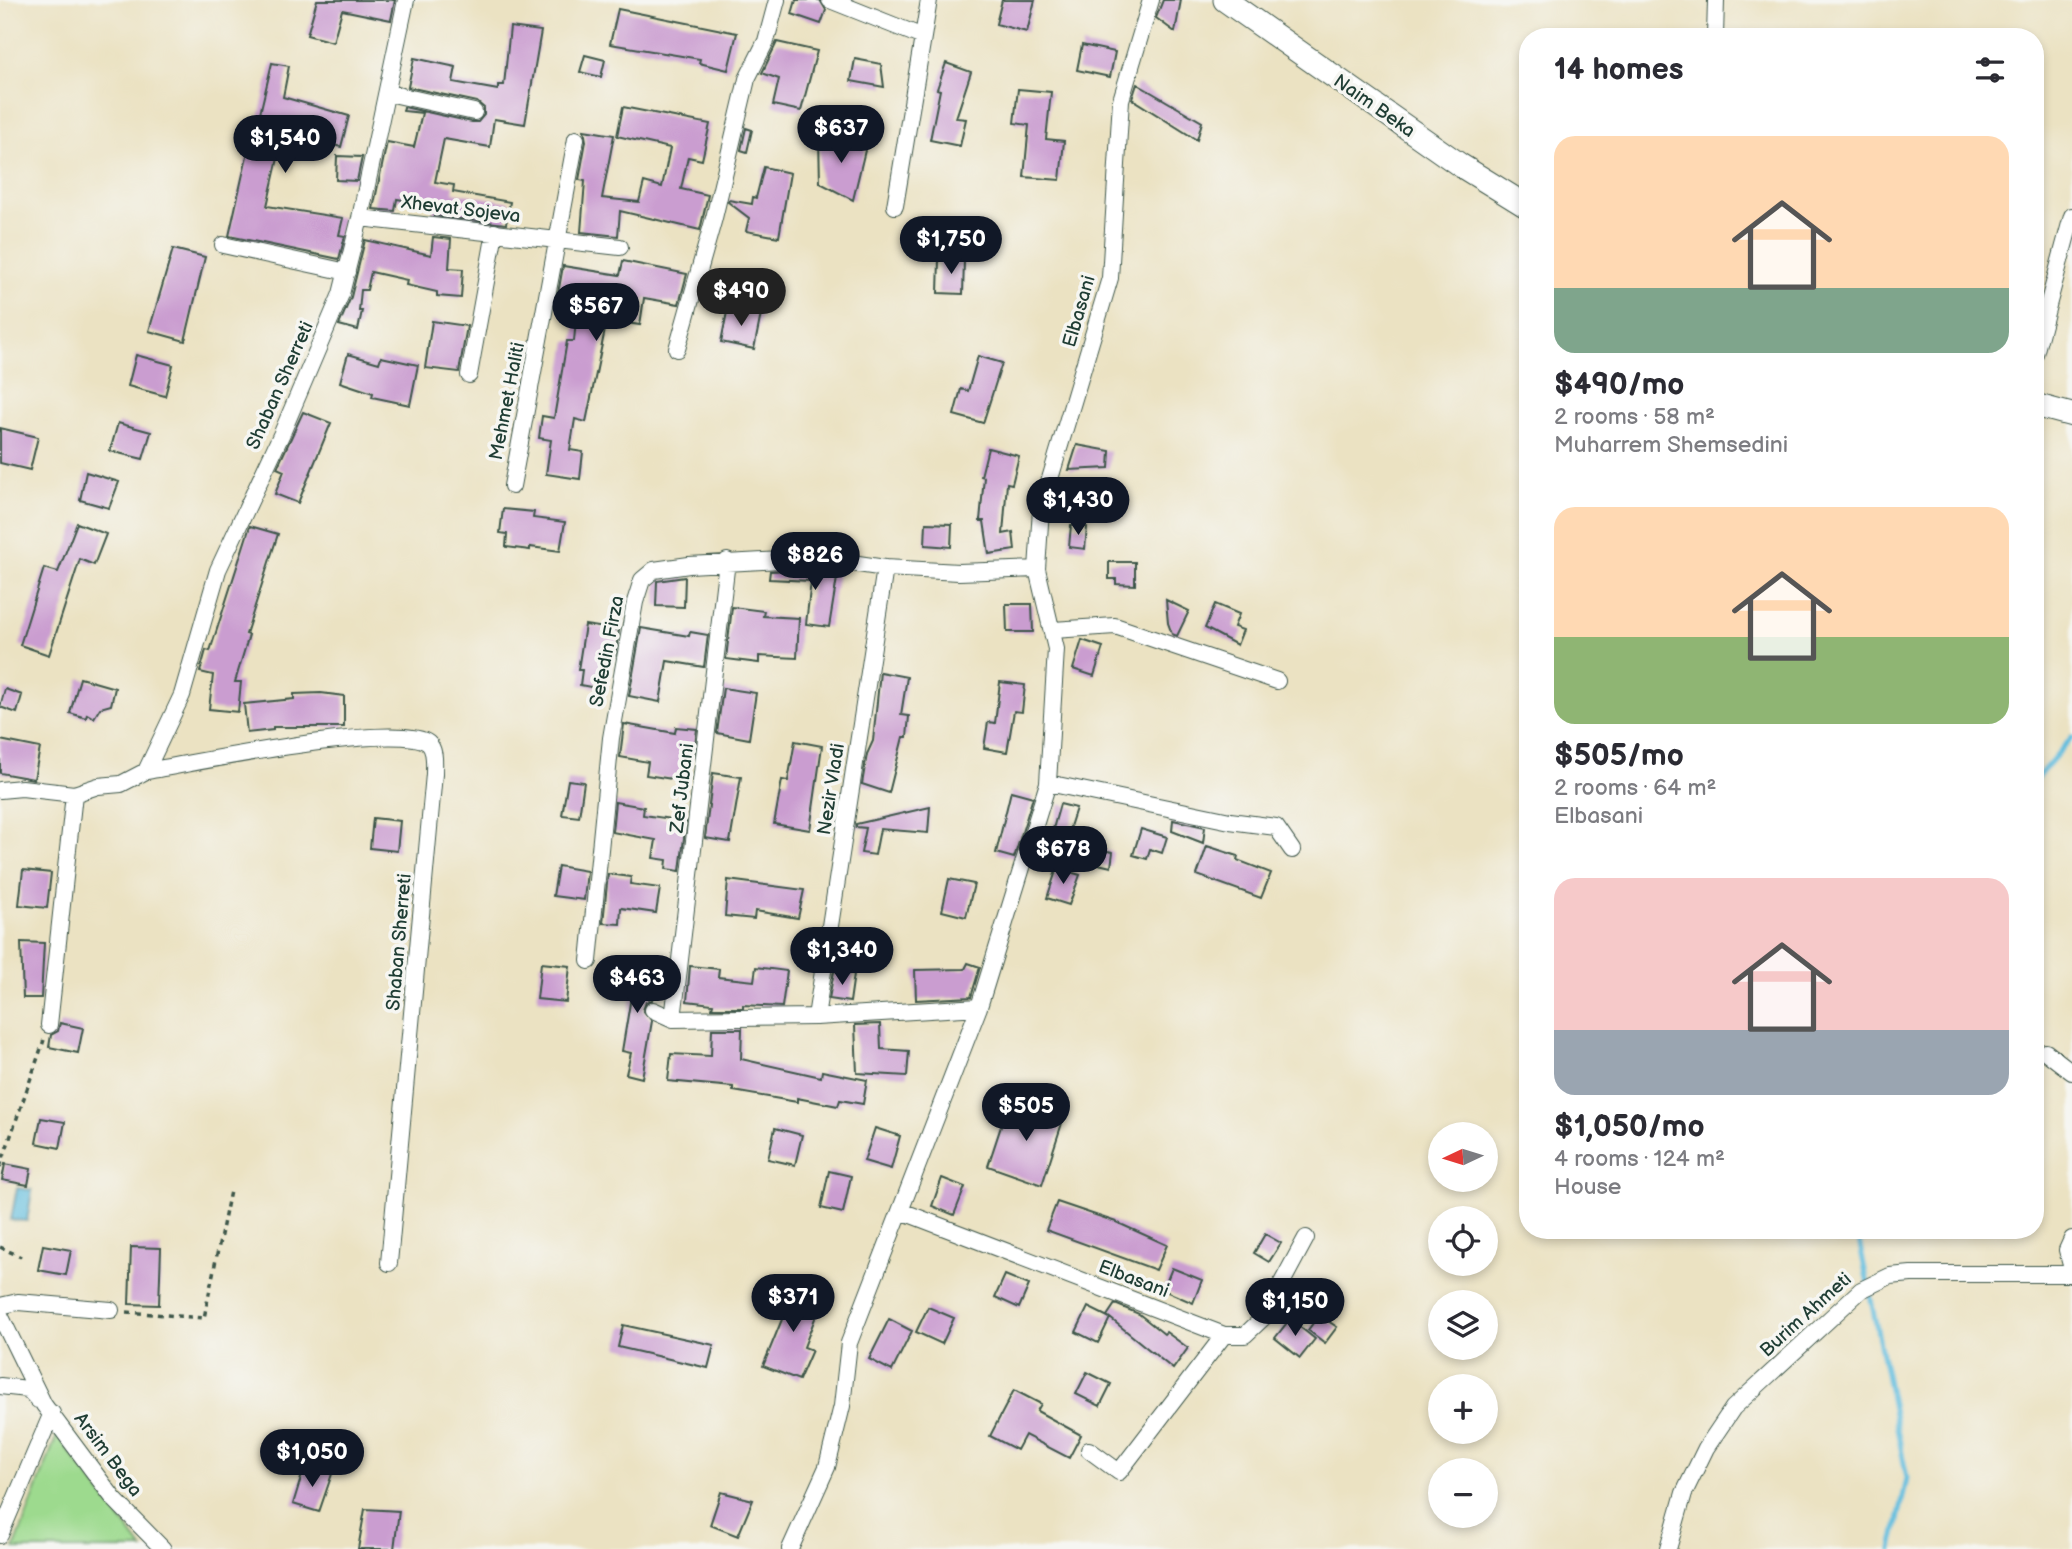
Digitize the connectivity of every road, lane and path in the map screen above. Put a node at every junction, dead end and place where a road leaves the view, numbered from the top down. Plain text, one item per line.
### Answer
1 (406, 0) edge
2 (777, 0) edge
3 (830, 0) edge
4 (929, 0) edge
5 (1151, 0) edge
6 (1225, 0) edge
7 (1716, 0) edge
8 (1714, 28) edge
9 (923, 37) junction
10 (388, 93) junction
11 (474, 111) dead end
12 (576, 139) dead end
13 (1519, 201) edge
14 (895, 206) dead end
15 (2072, 216) edge
16 (360, 218) junction
17 (495, 232) junction
18 (558, 241) junction
19 (223, 245) dead end
20 (620, 247) dead end
21 (347, 272) junction
22 (2044, 320) edge
23 (677, 349) dead end
24 (468, 375) dead end
25 (2044, 407) edge
26 (2072, 415) edge
27 (512, 486) dead end
28 (727, 561) junction
29 (885, 568) junction
30 (1037, 569) junction
31 (1053, 630) junction
32 (1278, 681) dead end
33 (146, 771) junction
34 (1048, 783) junction
35 (0, 790) edge
36 (74, 794) junction
37 (1292, 850) dead end
38 (589, 961) dead end
39 (979, 1007) junction
40 (653, 1010) dead end
41 (817, 1017) junction
42 (673, 1019) junction
43 (49, 1025) joint
44 (2046, 1052) dead end
45 (2072, 1072) edge
46 (0, 1167) edge
47 (230, 1191) dead end
48 (901, 1211) junction
49 (1306, 1238) dead end
50 (2072, 1239) edge
51 (0, 1247) edge
52 (21, 1256) dead end
53 (390, 1263) dead end
54 (2072, 1269) edge
55 (2072, 1274) edge
56 (0, 1306) edge
57 (111, 1310) joint
58 (0, 1315) edge
59 (1224, 1335) junction
60 (0, 1386) edge
61 (48, 1409) junction
62 (1089, 1450) dead end
63 (0, 1535) edge
64 (163, 1549) edge
65 (790, 1549) edge
66 (1668, 1549) edge

1 - 10 street, Shaban Sherreti
2 - 23 street
3 - 9 street
4 - 9 street
5 - 30 street, Elbasani
6 - 13 street, Naim Beka
7 - 8 street
9 - 14 street
10 - 11 street
10 - 16 street, Shaban Sherreti
12 - 18 street
15 - 22 street
16 - 17 street, Xhevat Sojeva
16 - 21 street, Shaban Sherreti
17 - 18 street, Xhevat Sojeva
17 - 24 street
18 - 20 street, Xhevat Sojeva
18 - 27 street, Mehmet Haliti
19 - 21 street
21 - 33 street, Shaban Sherreti
25 - 26 street
28 - 29 street, Sefedin Firza
28 - 38 street, Sefedin Firza
28 - 42 street, Zef Jubani
29 - 30 street, Sefedin Firza
29 - 41 street, Nezir Vladi
30 - 31 street, Elbasani
31 - 32 street
31 - 34 street, Elbasani
33 - 36 street, Shaban Sherreti
33 - 53 street, Shaban Sherreti
34 - 37 street
34 - 39 street, Elbasani
35 - 36 street, Shaban Sherreti
36 - 43 street
39 - 41 street
39 - 48 street, Elbasani
40 - 42 street
41 - 42 street
43 - 46 path
44 - 45 street
47 - 57 path
48 - 59 street, Elbasani
48 - 65 street, Elbasani
49 - 59 street
50 - 54 street
51 - 52 path
55 - 66 street, Burim Ahmeti
56 - 57 street
58 - 61 street, Arsim Bega
59 - 62 street
60 - 61 street, Arsim Bega
61 - 63 street, Arsim Bega
61 - 64 street, Arsim Bega

